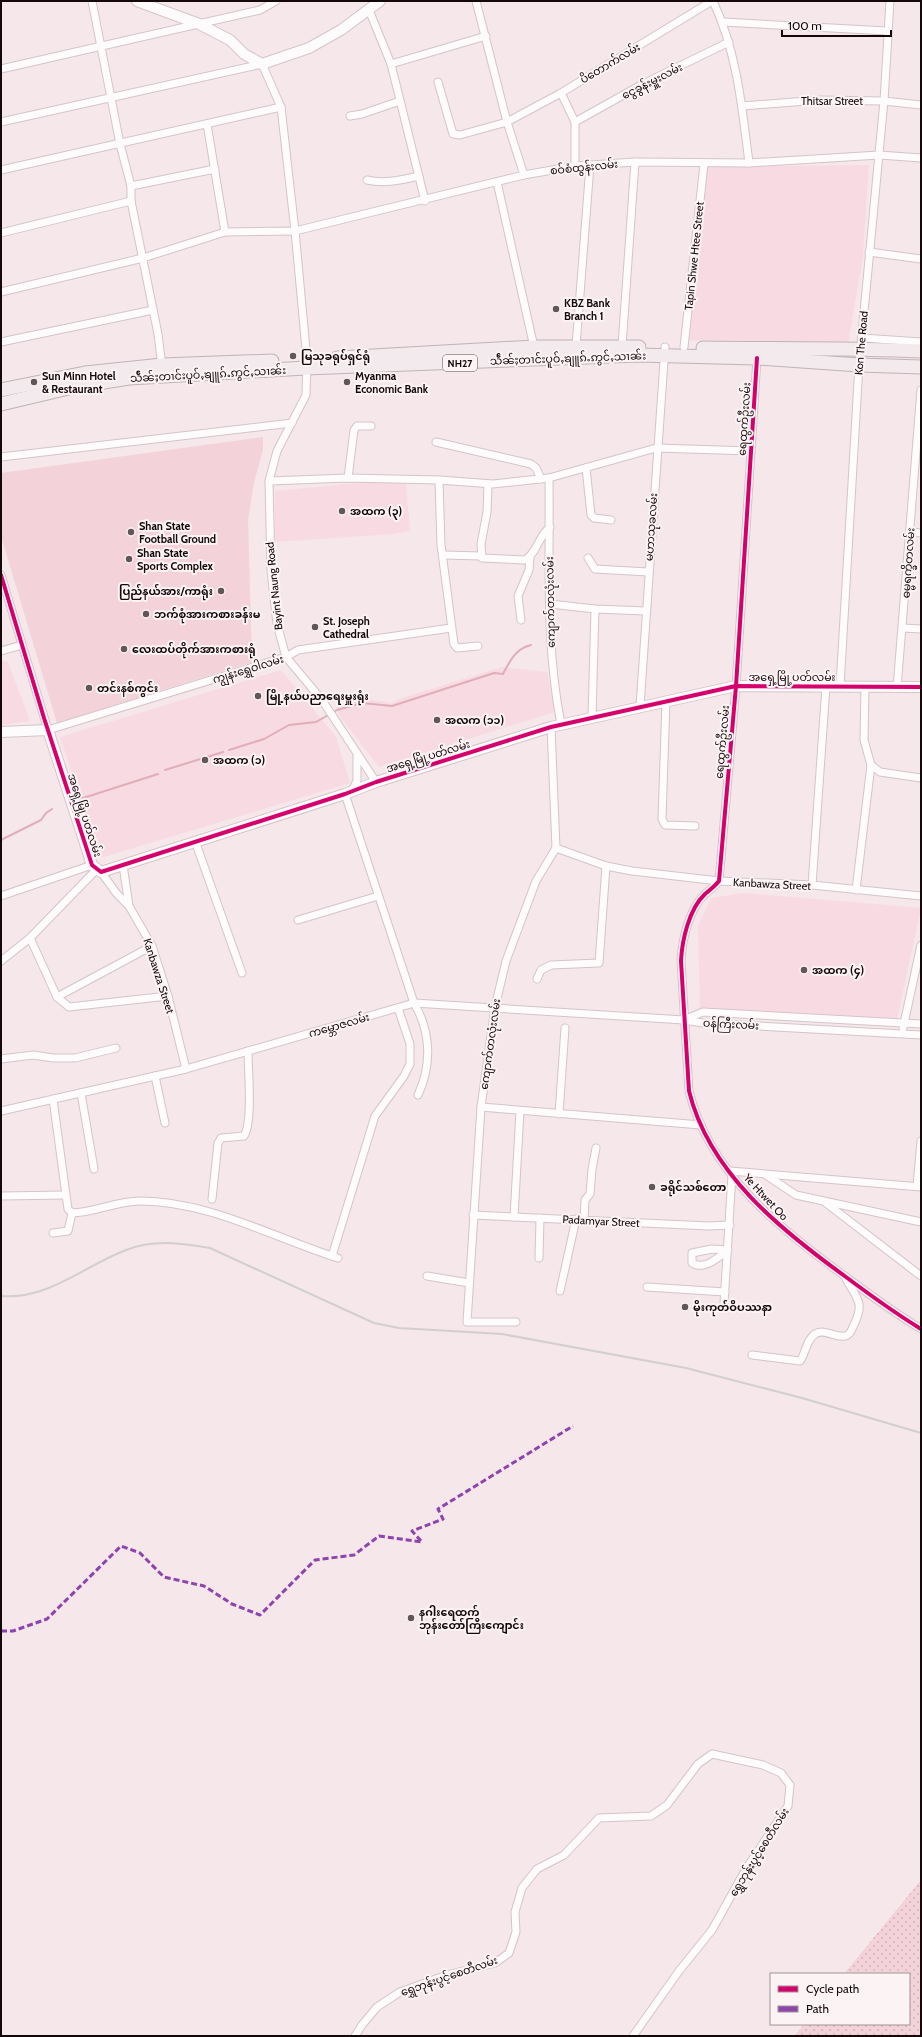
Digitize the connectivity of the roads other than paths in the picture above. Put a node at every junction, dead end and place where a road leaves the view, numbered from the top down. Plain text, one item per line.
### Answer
1 (92, 1) edge
2 (137, 1) edge
3 (276, 1) edge
4 (380, 1) edge
5 (476, 1) edge
6 (712, 1) edge
7 (890, 1) edge
8 (369, 10) junction
9 (723, 22) junction
10 (199, 24) junction
11 (887, 31) junction
12 (486, 36) junction
13 (730, 42) junction
14 (101, 46) junction
15 (262, 64) junction
16 (391, 64) junction
17 (1, 69) edge
18 (438, 82) dead end
19 (561, 93) junction
20 (111, 98) junction
21 (400, 101) junction
22 (884, 102) junction
23 (921, 105) edge
24 (281, 106) junction
25 (742, 106) junction
26 (350, 116) dead end
27 (1, 122) edge
28 (507, 122) junction
29 (575, 122) junction
30 (207, 124) junction
31 (120, 144) junction
32 (879, 155) junction
33 (921, 158) edge
34 (635, 162) junction
35 (749, 162) junction
36 (704, 164) junction
37 (590, 165) junction
38 (576, 166) junction
39 (215, 169) junction
40 (1, 170) edge
41 (524, 175) junction
42 (419, 176) junction
43 (367, 180) dead end
44 (497, 182) junction
45 (132, 186) junction
46 (425, 200) junction
47 (131, 201) junction
48 (295, 231) junction
49 (225, 232) junction
50 (1, 233) edge
51 (869, 252) junction
52 (143, 258) junction
53 (921, 259) edge
54 (1, 292) edge
55 (153, 310) junction
56 (1, 342) edge
57 (921, 342) edge
58 (862, 344) junction
59 (576, 346) junction
60 (622, 346) junction
61 (534, 347) junction
62 (684, 347) junction
63 (664, 351) junction
64 (921, 351) edge
65 (757, 358) junction
66 (306, 364) junction
67 (859, 366) junction
68 (921, 367) edge
69 (163, 371) junction
70 (1, 390) edge
71 (921, 390) edge
72 (1, 404) edge
73 (292, 423) junction
74 (371, 426) dead end
75 (436, 442) dead end
76 (656, 448) junction
77 (751, 451) junction
78 (918, 455) edge
79 (1, 457) edge
80 (586, 468) junction
81 (348, 478) junction
82 (549, 478) junction
83 (541, 479) junction
84 (439, 480) junction
85 (269, 481) junction
86 (488, 484) junction
87 (611, 520) dead end
88 (550, 527) junction
89 (910, 532) junction
90 (921, 533) edge
91 (444, 555) junction
92 (481, 556) junction
93 (530, 557) junction
94 (588, 558) dead end
95 (648, 572) junction
96 (1, 575) edge
97 (550, 604) junction
98 (594, 609) junction
99 (646, 611) junction
100 (521, 620) dead end
101 (451, 628) junction
102 (903, 628) junction
103 (921, 629) edge
104 (22, 645) junction
105 (478, 646) dead end
106 (1, 651) edge
107 (286, 657) junction
108 (736, 686) junction
109 (826, 686) junction
110 (840, 686) junction
111 (865, 687) junction
112 (921, 687) edge
113 (897, 688) junction
114 (666, 701) junction
115 (640, 706) junction
116 (592, 718) junction
117 (556, 726) junction
118 (48, 730) junction
119 (1, 732) edge
120 (357, 755) junction
121 (871, 765) junction
122 (921, 778) edge
123 (376, 782) junction
124 (349, 792) junction
125 (695, 826) dead end
126 (195, 841) junction
127 (556, 848) junction
128 (124, 865) junction
129 (606, 866) junction
130 (96, 869) junction
131 (719, 882) junction
132 (812, 885) junction
133 (856, 890) junction
134 (1, 896) edge
135 (378, 896) junction
136 (921, 896) edge
137 (129, 906) junction
138 (298, 920) dead end
139 (30, 938) junction
140 (921, 945) edge
141 (152, 946) junction
142 (1, 961) edge
143 (919, 963) edge
144 (242, 973) dead end
145 (537, 979) dead end
146 (168, 996) junction
147 (57, 997) junction
148 (414, 1003) junction
149 (494, 1007) junction
150 (398, 1008) junction
151 (684, 1020) junction
152 (904, 1023) junction
153 (921, 1024) edge
154 (565, 1028) dead end
155 (902, 1034) junction
156 (921, 1035) edge
157 (116, 1048) dead end
158 (248, 1051) junction
159 (1, 1059) edge
160 (186, 1069) junction
161 (155, 1076) junction
162 (81, 1093) junction
163 (418, 1095) dead end
164 (53, 1099) junction
165 (481, 1107) junction
166 (520, 1110) junction
167 (1, 1111) edge
168 (559, 1114) junction
169 (165, 1123) dead end
170 (701, 1126) junction
171 (921, 1141) edge
172 (596, 1148) dead end
173 (94, 1169) dead end
174 (731, 1173) junction
175 (764, 1174) junction
176 (919, 1186) edge
177 (66, 1195) junction
178 (1, 1196) edge
179 (212, 1199) dead end
180 (824, 1202) junction
181 (72, 1213) junction
182 (473, 1215) junction
183 (514, 1217) junction
184 (540, 1218) junction
185 (576, 1219) junction
186 (584, 1219) junction
187 (921, 1222) edge
188 (730, 1225) junction
189 (53, 1233) dead end
190 (728, 1250) junction
191 (539, 1258) dead end
192 (427, 1276) dead end
193 (844, 1276) junction
194 (921, 1276) edge
195 (469, 1283) junction
196 (647, 1287) dead end
197 (560, 1291) dead end
198 (725, 1292) junction
199 (724, 1303) dead end
200 (516, 1322) dead end
201 (921, 1329) edge
202 (752, 1355) dead end
203 (355, 2036) edge
204 (633, 2036) edge

1 - 14 street
2 - 10 street
3 - 10 street
4 - 8 street
5 - 12 street
6 - 9 street
6 - 19 street, ပိတောက်လမ်း
7 - 11 street, Kon The Road
8 - 15 street
8 - 16 street
9 - 11 street
9 - 13 street
10 - 14 street
10 - 15 street
11 - 22 street, Kon The Road
12 - 16 street
12 - 28 street
13 - 25 street
13 - 29 street, ငွေခွန်းမှူးလမ်း
14 - 17 street
14 - 20 street
15 - 20 street
15 - 24 street, Bayint Naung Road
16 - 21 street
18 - 28 street, ပိတောက်လမ်း
19 - 28 street, ပိတောက်လမ်း
19 - 29 street
20 - 27 street
20 - 31 street
21 - 26 street
21 - 42 street
22 - 23 street, Thitsar Street
22 - 25 street, Thitsar Street
22 - 32 street, Kon The Road
24 - 30 street
24 - 48 street, Bayint Naung Road
25 - 35 street
28 - 41 street
29 - 38 street
30 - 31 street
30 - 39 street
31 - 40 street
31 - 45 street
32 - 33 street, စဝ်စံထွန်းလမ်း
32 - 35 street, စဝ်စံထွန်းလမ်း
32 - 51 street, Kon The Road
34 - 36 street, စဝ်စံထွန်းလမ်း
34 - 37 street, စဝ်စံထွန်းလမ်း
34 - 60 street
35 - 36 street, စဝ်စံထွန်းလမ်း
36 - 62 street, Tapin Shwe Htee Street
37 - 38 street, စဝ်စံထွန်းလမ်း
37 - 59 street
38 - 41 street, စဝ်စံထွန်းလမ်း
39 - 45 street
39 - 49 street
41 - 44 street, စဝ်စံထွန်းလမ်း
42 - 43 street
42 - 46 street
44 - 46 street, စဝ်စံထွန်းလမ်း
44 - 61 street
45 - 47 street
46 - 48 street, စဝ်စံထွန်းလမ်း
47 - 50 street
47 - 52 street
48 - 49 street, စဝ်စံထွန်းလမ်း
48 - 66 street, Bayint Naung Road
49 - 52 street, စဝ်စံထွန်းလမ်း
51 - 53 street
51 - 58 street, Kon The Road
52 - 54 street, စဝ်စံထွန်းလမ်း
52 - 55 street
55 - 56 street
55 - 69 street
57 - 58 street
58 - 62 highway, သဵႅၼ်ႈတၢင်းပူဝ်ႇၶျူၵ်ႉဢွင်ႇသၢၼ်း / NH27
58 - 64 highway, သဵႅၼ်ႈတၢင်းပူဝ်ႇၶျူၵ်ႉဢွင်ႇသၢၼ်း / NH27
58 - 67 street, Kon The Road
59 - 60 highway, သဵႅၼ်ႈတၢင်းပူဝ်ႇၶျူၵ်ႉဢွင်ႇသၢၼ်း / NH27
59 - 61 highway, သဵႅၼ်ႈတၢင်းပူဝ်ႇၶျူၵ်ႉဢွင်ႇသၢၼ်း / NH27
60 - 63 highway, သဵႅၼ်ႈတၢင်းပူဝ်ႇၶျူၵ်ႉဢွင်ႇသၢၼ်း / NH27
61 - 66 highway, သဵႅၼ်ႈတၢင်းပူဝ်ႇၶျူၵ်ႉဢွင်ႇသၢၼ်း / NH27
62 - 63 highway, သဵႅၼ်ႈတၢင်းပူဝ်ႇၶျူၵ်ႉဢွင်ႇသၢၼ်း / NH27
63 - 65 highway, သဵႅၼ်ႈတၢင်းပူဝ်ႇၶျူၵ်ႉဢွင်ႇသၢၼ်း / NH27
63 - 66 highway, သဵႅၼ်ႈတၢင်းပူဝ်ႇၶျူၵ်ႉဢွင်ႇသၢၼ်း / NH27
63 - 76 street, မဟာသုခလမ်း
65 - 67 highway, သဵႅၼ်ႈတၢင်းပူဝ်ႇၶျူၵ်ႉဢွင်ႇသၢၼ်း / NH27
65 - 77 street, ရေထွက်ဦးလမ်း
66 - 69 highway, သဵႅၼ်ႈတၢင်းပူဝ်ႇၶျူၵ်ႉဢွင်ႇသၢၼ်း / NH27
66 - 73 street, Bayint Naung Road
67 - 68 highway, သဵႅၼ်ႈတၢင်းပူဝ်ႇၶျူၵ်ႉဢွင်ႇသၢၼ်း / NH27
67 - 110 street, Kon The Road
69 - 70 highway, သဵႅၼ်ႈတၢင်းပူဝ်ႇၶျူၵ်ႉဢွင်ႇသၢၼ်း / NH27
69 - 72 highway, သဵႅၼ်ႈတၢင်းပူဝ်ႇၶျူၵ်ႉဢွင်ႇသၢၼ်း / NH27
71 - 78 street, ဓမ္မရက္ခိတလမ်း
73 - 79 street
73 - 85 street, Bayint Naung Road
74 - 81 street
75 - 83 street
76 - 77 street
76 - 80 street
76 - 95 street, မဟာသုခလမ်း
77 - 108 street, ရေထွက်ဦးလမ်း
78 - 89 street, ဓမ္မရက္ခိတလမ်း
80 - 82 street
80 - 87 street
81 - 84 street
81 - 85 street
82 - 83 street
82 - 88 street, ကျောက်တလုံးလမ်း
83 - 86 street
84 - 86 street
84 - 91 street
85 - 107 street, Bayint Naung Road
86 - 92 street
88 - 93 street
88 - 97 street, ကျောက်တလုံးလမ်း
89 - 90 street
89 - 102 street, ဓမ္မရက္ခိတလမ်း
91 - 92 street
91 - 101 street
92 - 93 street
93 - 100 street
94 - 95 street
95 - 99 street, မဟာသုခလမ်း
96 - 104 street
97 - 98 street
97 - 117 street, ကျောက်တလုံးလမ်း
98 - 99 street
98 - 116 street
99 - 115 street, မဟာသုခလမ်း
101 - 105 street
101 - 107 street, ကျွန်းရွှေဝါလမ်း
102 - 103 street
102 - 113 street, ဓမ္မရက္ခိတလမ်း
104 - 106 street
104 - 118 street
107 - 118 street, ကျွန်းရွှေဝါလမ်း
107 - 120 street, Bayint Naung Road
108 - 109 street, အရှေ့မြို့ပတ်လမ်း
108 - 114 street, အရှေ့မြို့ပတ်လမ်း
108 - 131 street, ရေထွက်ဦးလမ်း
109 - 110 street, အရှေ့မြို့ပတ်လမ်း
109 - 132 street
110 - 111 street, အရှေ့မြို့ပတ်လမ်း
111 - 113 street, အရှေ့မြို့ပတ်လမ်း
111 - 121 street
112 - 113 street, အရှေ့မြို့ပတ်လမ်း
114 - 115 street, အရှေ့မြို့ပတ်လမ်း
114 - 125 street
115 - 116 street, အရှေ့မြို့ပတ်လမ်း
116 - 117 street, အရှေ့မြို့ပတ်လမ်း
117 - 123 street, အရှေ့မြို့ပတ်လမ်း
117 - 127 street, ကျောက်တလုံးလမ်း
118 - 119 street
118 - 130 street, အရှေ့မြို့ပတ်လမ်း
120 - 123 street, Bayint Naung Road
120 - 124 street
121 - 122 street
121 - 133 street
123 - 124 street, အရှေ့မြို့ပတ်လမ်း
124 - 126 street, အရှေ့မြို့ပတ်လမ်း
124 - 135 street
126 - 128 street, အရှေ့မြို့ပတ်လမ်း
126 - 144 street
127 - 129 street, Kanbawza Street
127 - 149 street, ကျောက်တလုံးလမ်း
128 - 130 street, အရှေ့မြို့ပတ်လမ်း
128 - 137 street
129 - 131 street, Kanbawza Street
129 - 145 street
130 - 134 street
130 - 137 street, Kanbawza Street
130 - 139 street
131 - 132 street, Kanbawza Street
131 - 151 street
132 - 133 street, Kanbawza Street
133 - 136 street, Kanbawza Street
135 - 138 street
135 - 148 street
137 - 141 street, Kanbawza Street
139 - 142 street
139 - 147 street
140 - 143 street
141 - 146 street, Kanbawza Street
141 - 147 street
143 - 152 street
146 - 147 street
146 - 160 street, Kanbawza Street
148 - 149 street, ကမ္ဘောဇလမ်း
148 - 150 street, ကမ္ဘောဇလမ်း
148 - 163 street
149 - 151 street, ကမ္ဘောဇလမ်း
149 - 165 street, ကျောက်တလုံးလမ်း
150 - 158 street, ကမ္ဘောဇလမ်း
150 - 181 street
151 - 152 street, ဝန်ကြီးလမ်း
151 - 155 street, ဝန်ကြီးလမ်း
151 - 170 street, Ye Htwet Oo
152 - 153 street, ဝန်ကြီးလမ်း
152 - 155 street
154 - 168 street
155 - 156 street, ဝန်ကြီးလမ်း
157 - 159 street
158 - 160 street, ကမ္ဘောဇလမ်း
158 - 179 street
160 - 161 street, ကမ္ဘောဇလမ်း
161 - 162 street, ကမ္ဘောဇလမ်း
161 - 169 street
162 - 164 street, ကမ္ဘောဇလမ်း
162 - 173 street
164 - 167 street, ကမ္ဘောဇလမ်း
164 - 177 street
165 - 166 street
165 - 182 street, ကျောက်တလုံးလမ်း
166 - 168 street
166 - 183 street
168 - 170 street
170 - 174 street, Ye Htwet Oo
171 - 176 street
172 - 186 street
174 - 175 street
174 - 188 street
174 - 193 street, Ye Htwet Oo
175 - 176 street
175 - 180 street
177 - 178 street
177 - 181 street
180 - 187 street
180 - 194 street
181 - 189 street
182 - 183 street, Padamyar Street
182 - 195 street, ကျောက်တလုံးလမ်း
183 - 184 street, Padamyar Street
184 - 185 street, Padamyar Street
184 - 191 street
185 - 186 street, Padamyar Street
185 - 197 street
186 - 188 street, Padamyar Street
188 - 190 street
190 - 190 street
190 - 198 street
192 - 195 street
193 - 201 street, Ye Htwet Oo
193 - 202 street
195 - 200 street, ကျောက်တလုံးလမ်း
196 - 198 street
198 - 199 street
203 - 204 street, ရွှေဘုန်းပွင့်စေတီလမ်း

